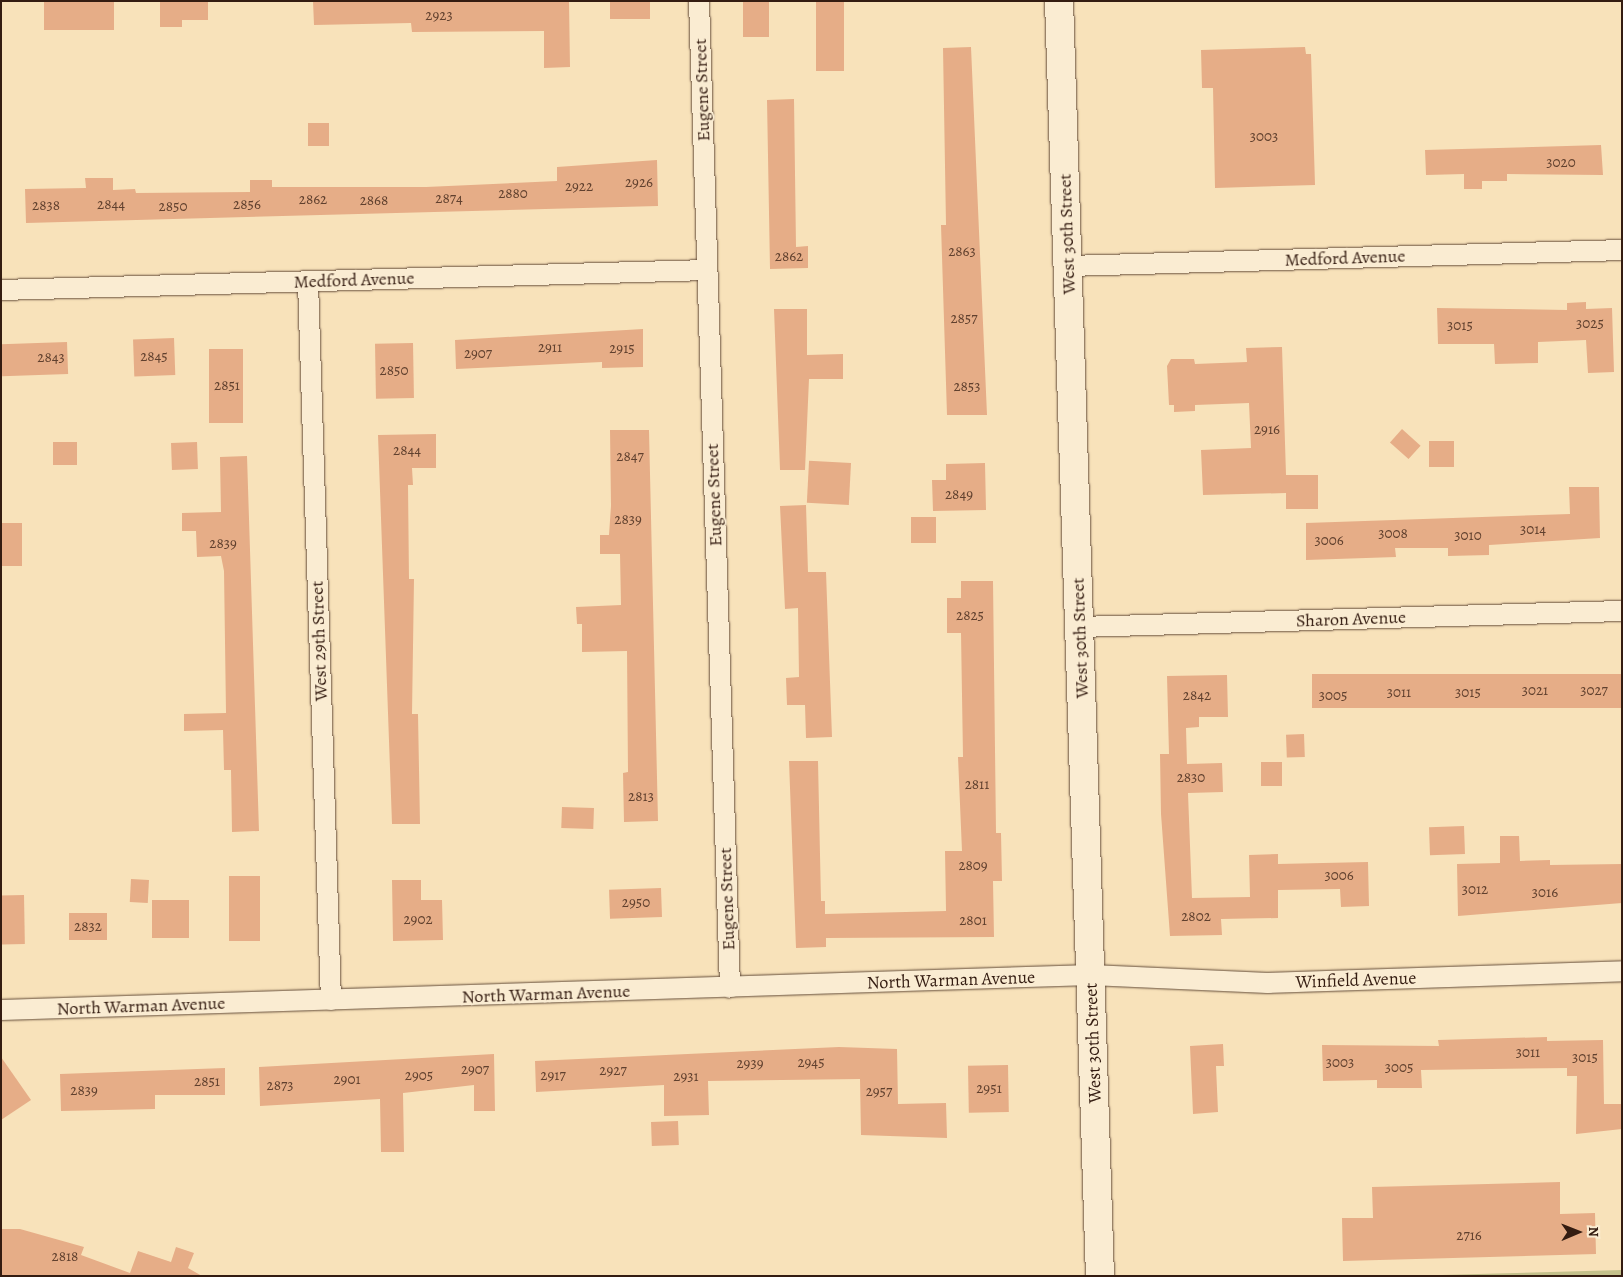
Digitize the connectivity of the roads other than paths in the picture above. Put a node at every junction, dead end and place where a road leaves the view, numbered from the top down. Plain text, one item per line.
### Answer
1 (699, 1) edge
2 (1059, 1) edge
3 (1622, 250) edge
4 (1068, 266) junction
5 (707, 270) junction
6 (308, 282) junction
7 (1, 290) edge
8 (1622, 612) edge
9 (1079, 628) junction
10 (1622, 972) edge
11 (1091, 975) junction
12 (730, 988) junction
13 (331, 1000) junction
14 (1, 1010) edge
15 (1100, 1276) edge

1 - 5 street, Eugene Street
2 - 4 main road, West 30th Street
3 - 4 street, Medford Avenue
4 - 9 main road, West 30th Street
5 - 6 street, Medford Avenue
5 - 12 street, Eugene Street
6 - 7 street, Medford Avenue
6 - 13 street, West 29th Street
8 - 9 street, Sharon Avenue
9 - 11 main road, West 30th Street
10 - 11 street, Winfield Avenue
11 - 12 street, North Warman Avenue
11 - 15 main road, West 30th Street
12 - 13 street, North Warman Avenue
13 - 14 street, North Warman Avenue

